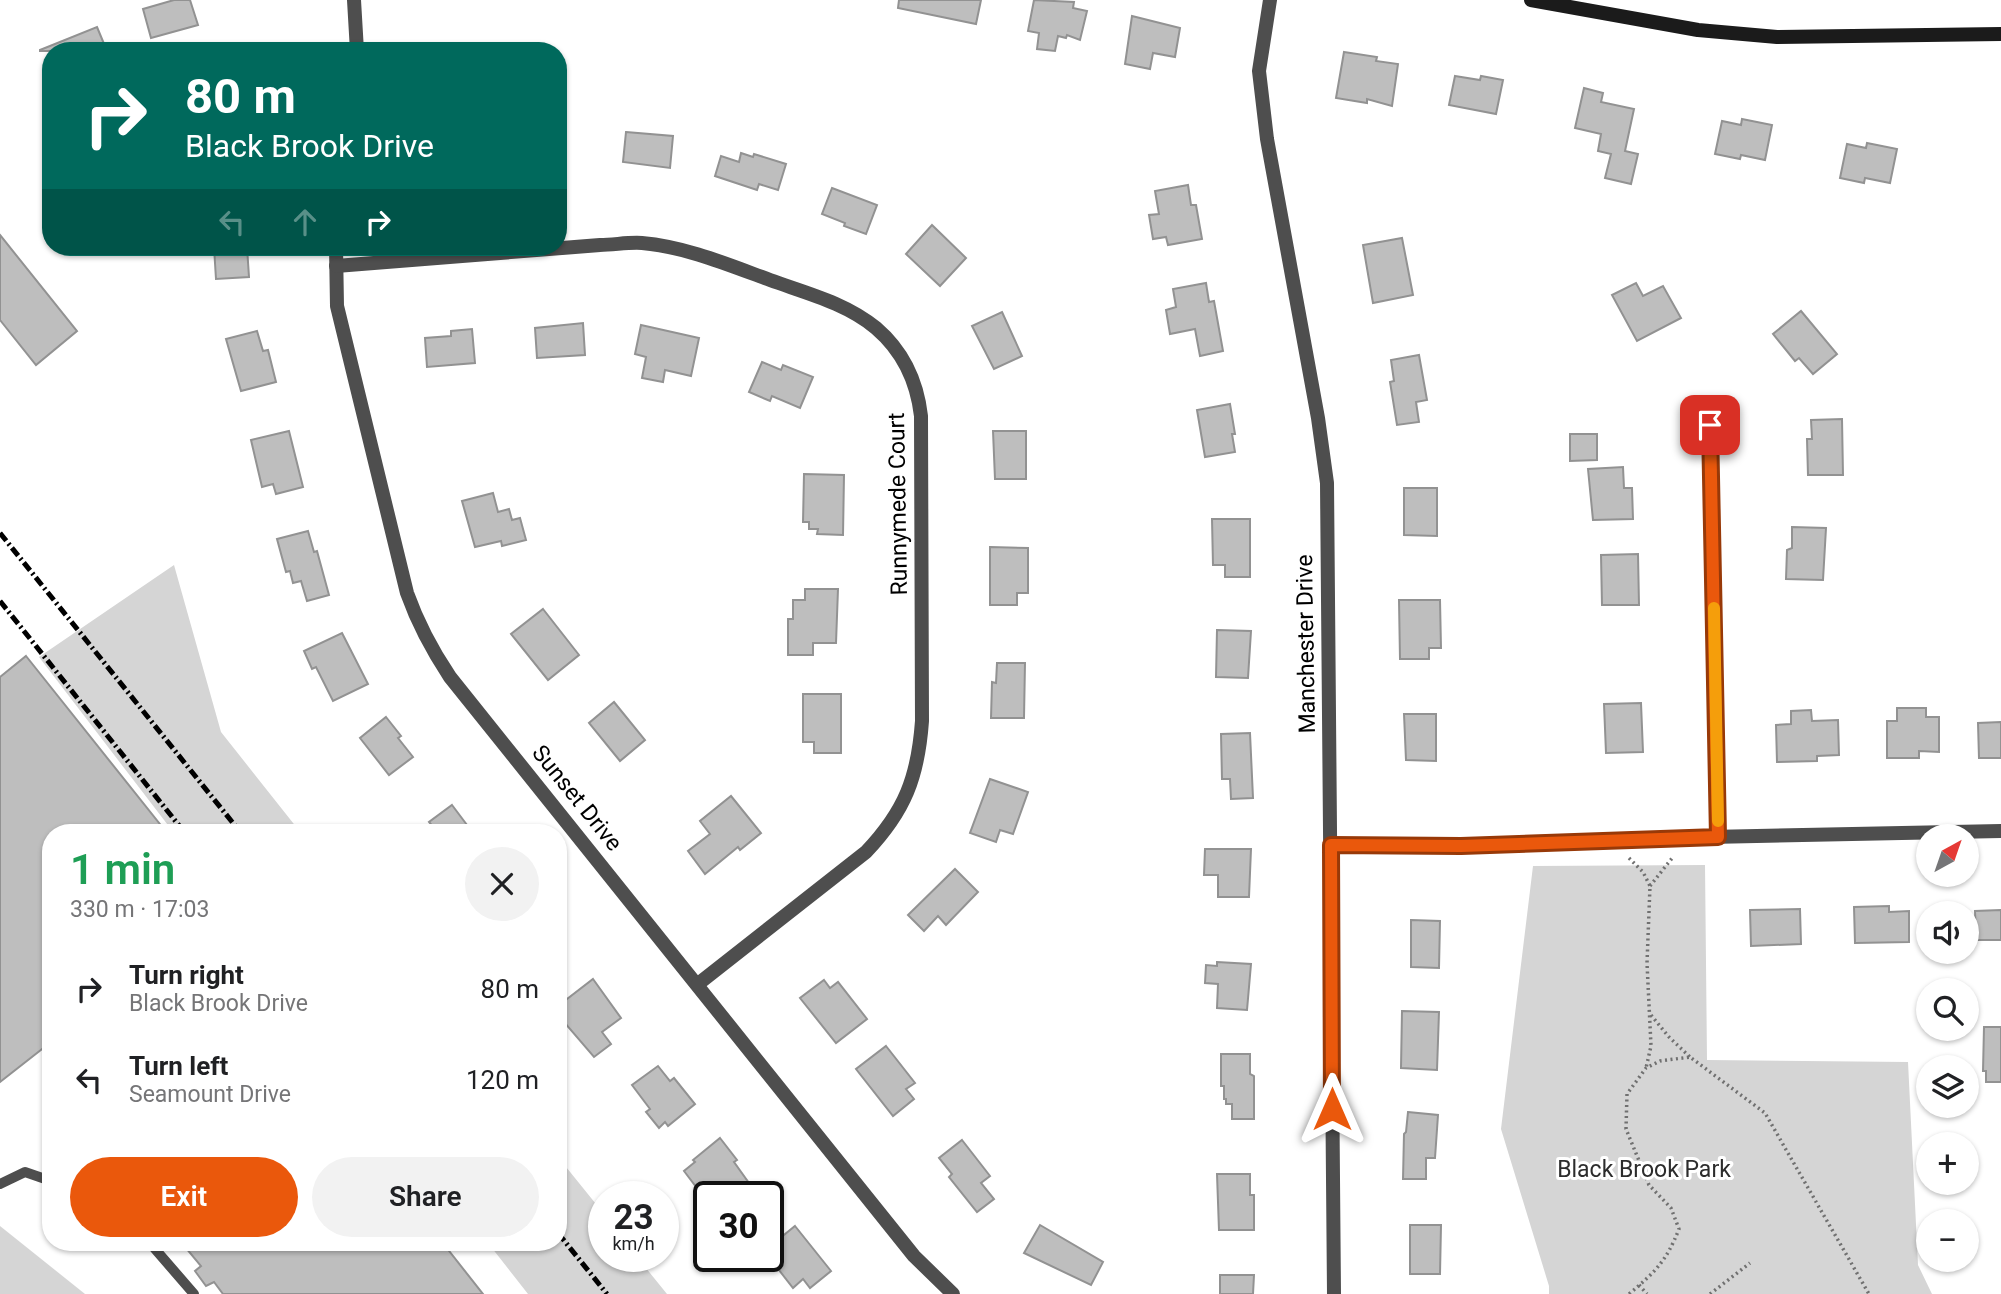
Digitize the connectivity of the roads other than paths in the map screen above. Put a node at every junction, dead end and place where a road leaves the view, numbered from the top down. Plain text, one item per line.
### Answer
1 (355, 0) edge
2 (1270, 0) edge
3 (1531, 0) edge
4 (2001, 34) edge
5 (357, 42) edge
6 (567, 248) edge
7 (336, 256) edge
8 (462, 256) edge
9 (336, 266) junction
10 (1710, 425) dead end
11 (2001, 831) edge
12 (1718, 837) junction
13 (1331, 845) junction
14 (698, 984) junction
15 (42, 1178) edge
16 (0, 1184) edge
17 (157, 1251) edge
18 (194, 1294) edge
19 (953, 1294) edge
20 (1334, 1294) edge

1 - 5 street
2 - 13 street, Manchester Drive
3 - 4 main road
6 - 14 street, Runnymede Court
7 - 9 street, Sunset Drive
8 - 9 street, Runnymede Court
9 - 14 street, Sunset Drive
10 - 12 street
11 - 12 street
12 - 13 street
13 - 20 street, Manchester Drive
14 - 19 street, Sunset Drive
15 - 16 lane
17 - 18 lane

